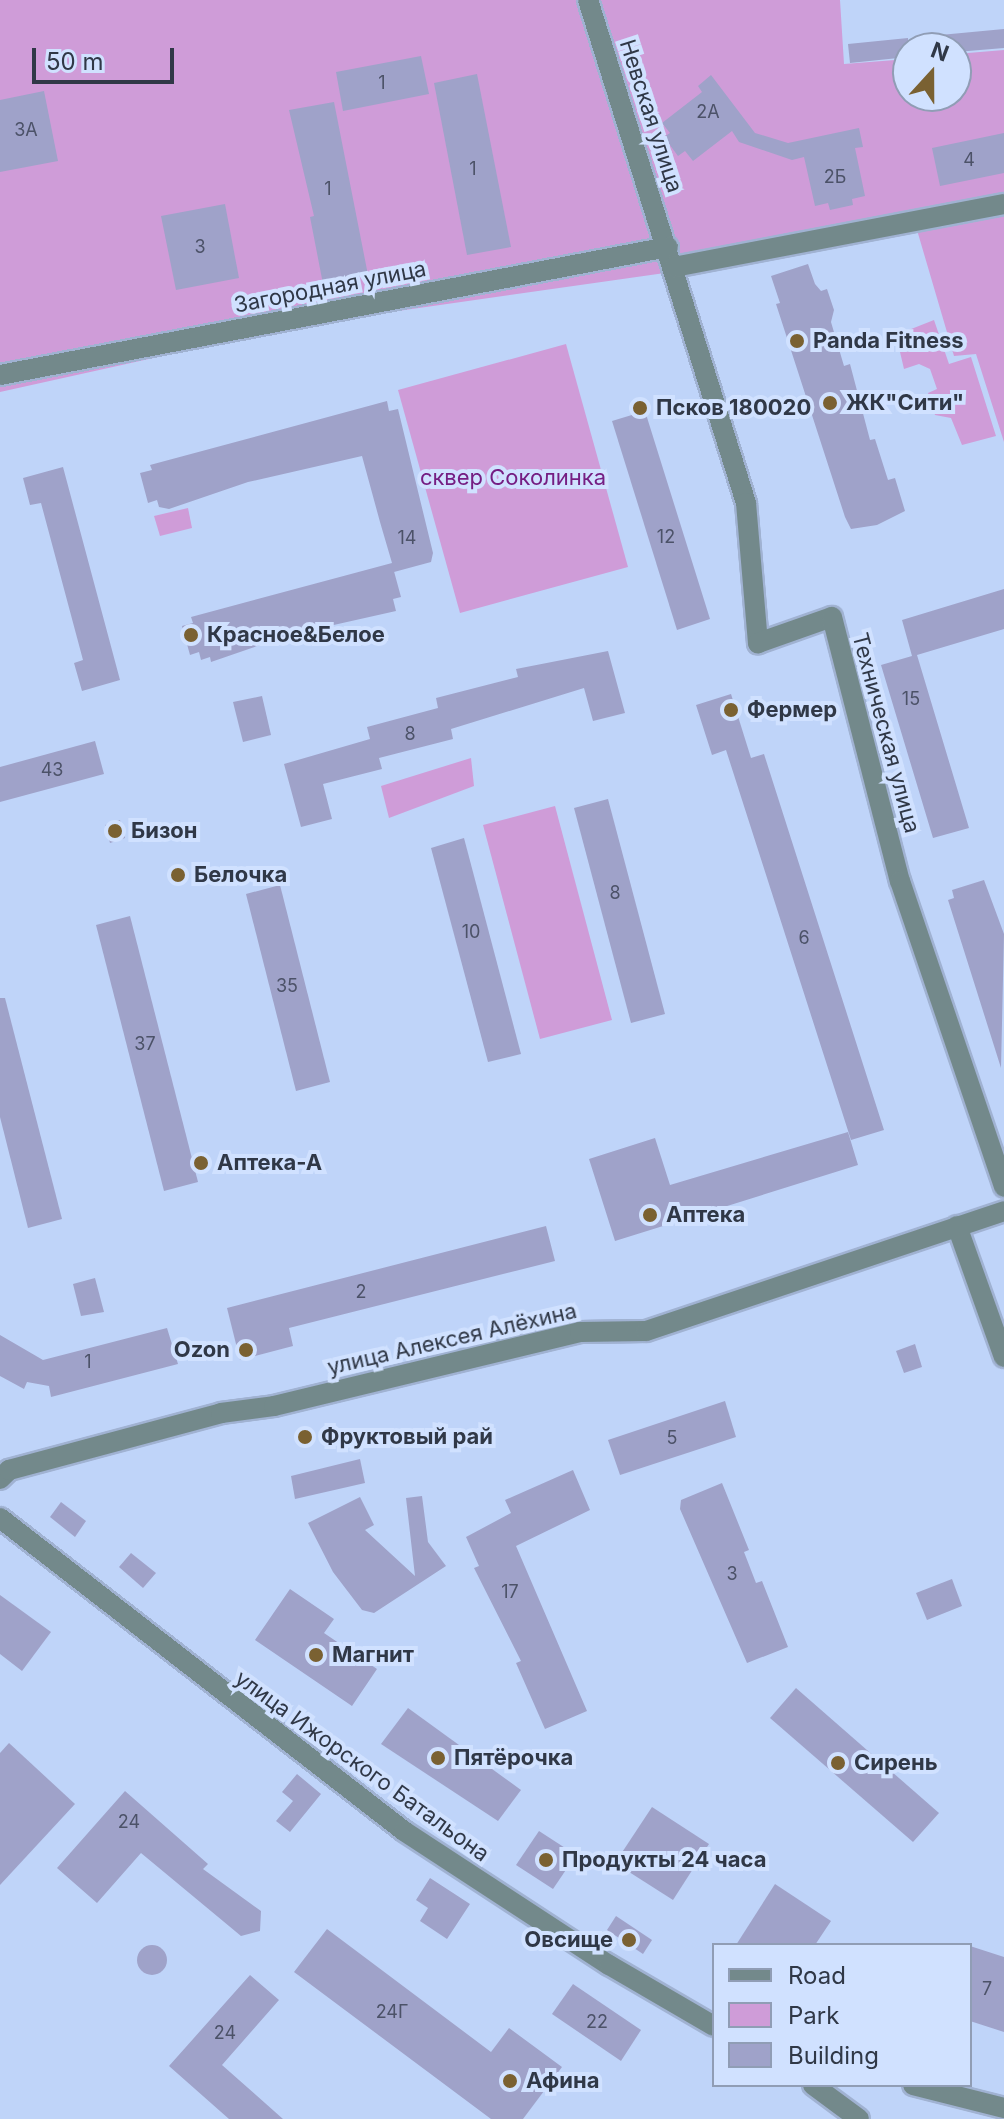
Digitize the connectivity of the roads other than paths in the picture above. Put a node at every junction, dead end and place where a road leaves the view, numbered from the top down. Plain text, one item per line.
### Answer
1 (588, 0) edge
2 (1004, 204) edge
3 (668, 247) junction
4 (674, 267) junction
5 (0, 375) edge
6 (1004, 1187) edge
7 (1004, 1211) edge
8 (957, 1226) junction
9 (1004, 1357) edge
10 (0, 1479) edge
11 (0, 1518) edge
12 (712, 2025) edge
13 (816, 2087) edge
14 (921, 2087) edge
15 (1004, 2108) edge
16 (859, 2119) edge

1 - 3 street, Невская улица
2 - 4 street
3 - 4 street, Техническая улица
3 - 5 street, Загородная улица
4 - 6 street, Техническая улица
7 - 8 street, улица Алексея Алёхина
8 - 9 street
8 - 10 street, улица Алексея Алёхина
11 - 12 street, улица Ижорского Батальона
13 - 16 street
14 - 15 street

